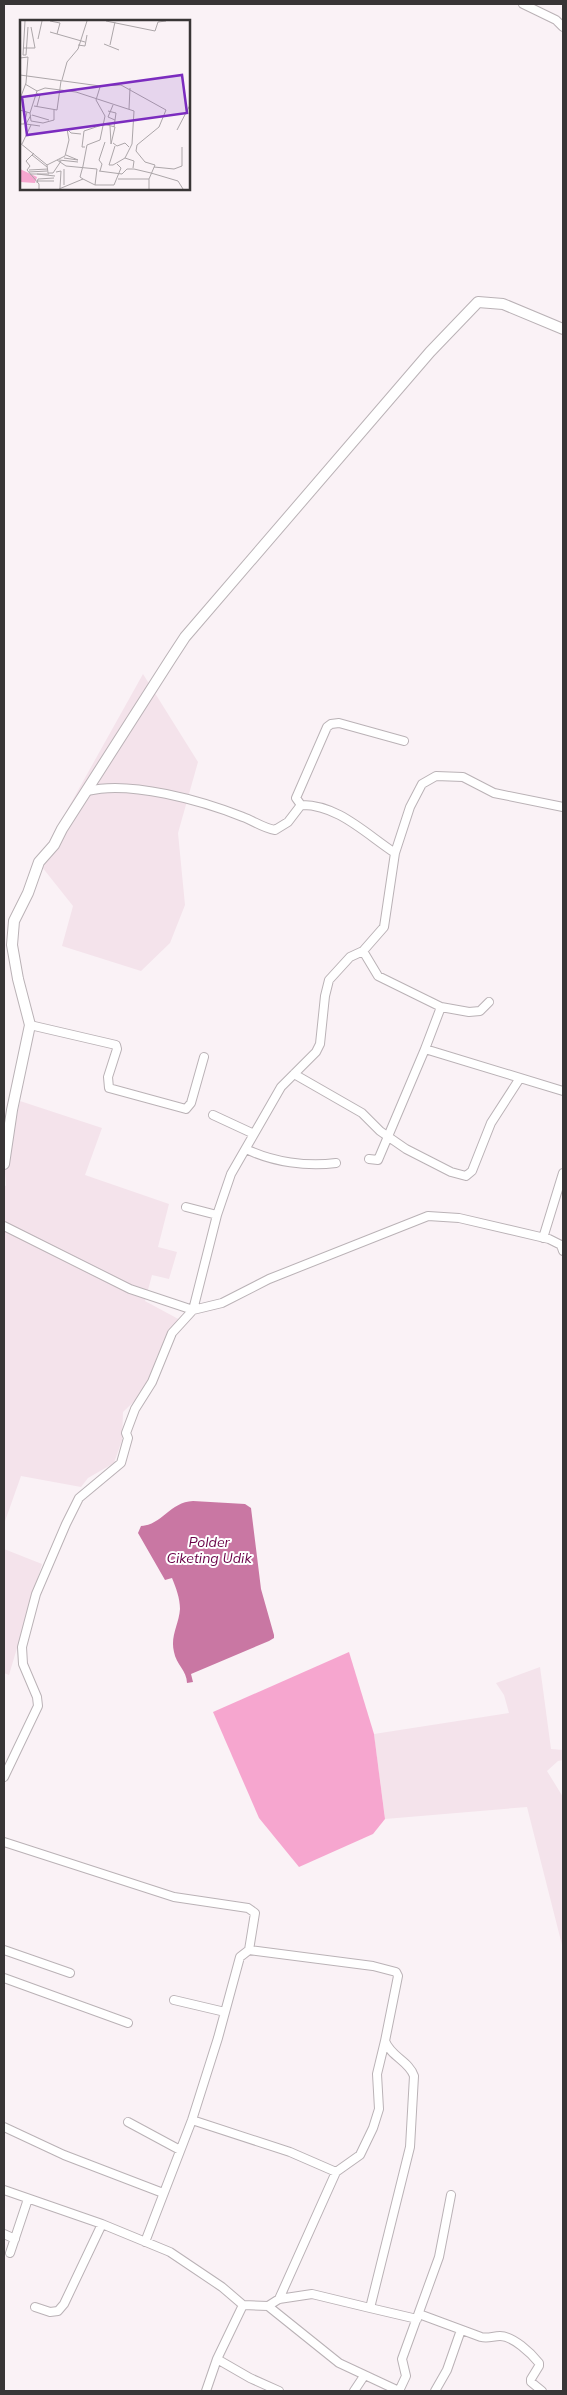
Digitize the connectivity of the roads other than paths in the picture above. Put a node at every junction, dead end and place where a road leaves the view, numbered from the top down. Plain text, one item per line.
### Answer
1 (523, 4) edge
2 (563, 27) edge
3 (563, 329) edge
4 (404, 740) dead end
5 (88, 791) junction
6 (301, 805) junction
7 (563, 808) edge
8 (395, 853) junction
9 (363, 951) junction
10 (489, 1002) dead end
11 (442, 1007) junction
12 (30, 1026) junction
13 (425, 1049) junction
14 (204, 1057) dead end
15 (294, 1074) junction
16 (520, 1078) junction
17 (563, 1091) edge
18 (213, 1115) dead end
19 (254, 1134) junction
20 (389, 1137) junction
21 (246, 1149) junction
22 (369, 1159) dead end
23 (336, 1163) dead end
24 (4, 1164) edge
25 (563, 1174) edge
26 (186, 1207) dead end
27 (217, 1215) junction
28 (4, 1226) edge
29 (563, 1237) edge
30 (543, 1238) junction
31 (562, 1248) edge
32 (193, 1310) junction
33 (4, 1777) edge
34 (4, 1842) edge
35 (4, 1950) edge
36 (249, 1950) junction
37 (70, 1973) dead end
38 (4, 1978) edge
39 (174, 2000) dead end
40 (225, 2012) junction
41 (128, 2023) dead end
42 (385, 2041) junction
43 (192, 2120) junction
44 (128, 2122) dead end
45 (4, 2127) edge
46 (180, 2150) junction
47 (336, 2172) junction
48 (4, 2190) edge
49 (163, 2193) junction
50 (451, 2195) dead end
51 (28, 2199) junction
52 (102, 2224) junction
53 (4, 2234) edge
54 (14, 2240) junction
55 (145, 2242) junction
56 (10, 2253) dead end
57 (279, 2299) junction
58 (243, 2305) junction
59 (268, 2306) junction
60 (35, 2307) dead end
61 (370, 2308) junction
62 (418, 2317) junction
63 (461, 2330) junction
64 (216, 2359) junction
65 (364, 2376) junction
66 (206, 2391) edge
67 (279, 2391) edge
68 (354, 2391) edge
69 (399, 2391) edge
70 (435, 2391) edge
71 (542, 2391) edge

1 - 2 street
3 - 5 street
4 - 6 street
5 - 6 street
5 - 12 street
6 - 8 street
7 - 8 street
8 - 9 street
9 - 11 street
9 - 15 street
10 - 11 street
11 - 13 street
12 - 14 street
12 - 24 street
13 - 16 street
13 - 20 street
15 - 19 street
15 - 20 street
16 - 17 street
16 - 20 street
18 - 19 street
19 - 21 street
20 - 22 street
21 - 23 street
21 - 27 street
25 - 30 street
26 - 27 street
27 - 32 street
28 - 32 street
29 - 31 street
30 - 31 street
30 - 32 street
32 - 33 street
34 - 36 street
35 - 37 street
36 - 40 street
36 - 42 street
38 - 41 street
39 - 40 street
40 - 43 street
42 - 47 street
42 - 61 street
43 - 46 street
43 - 47 street
44 - 46 street
45 - 49 street
46 - 49 street
47 - 57 street
48 - 51 street
49 - 55 street
50 - 62 street
51 - 52 street
51 - 54 street
52 - 55 street
52 - 60 street
53 - 54 street
54 - 56 street
55 - 58 street
57 - 59 street
57 - 61 street
58 - 59 street
58 - 64 street
59 - 65 street
61 - 62 street
62 - 63 street
62 - 69 street
63 - 70 street
63 - 71 street
64 - 66 street
64 - 67 street
65 - 68 street
65 - 69 street

